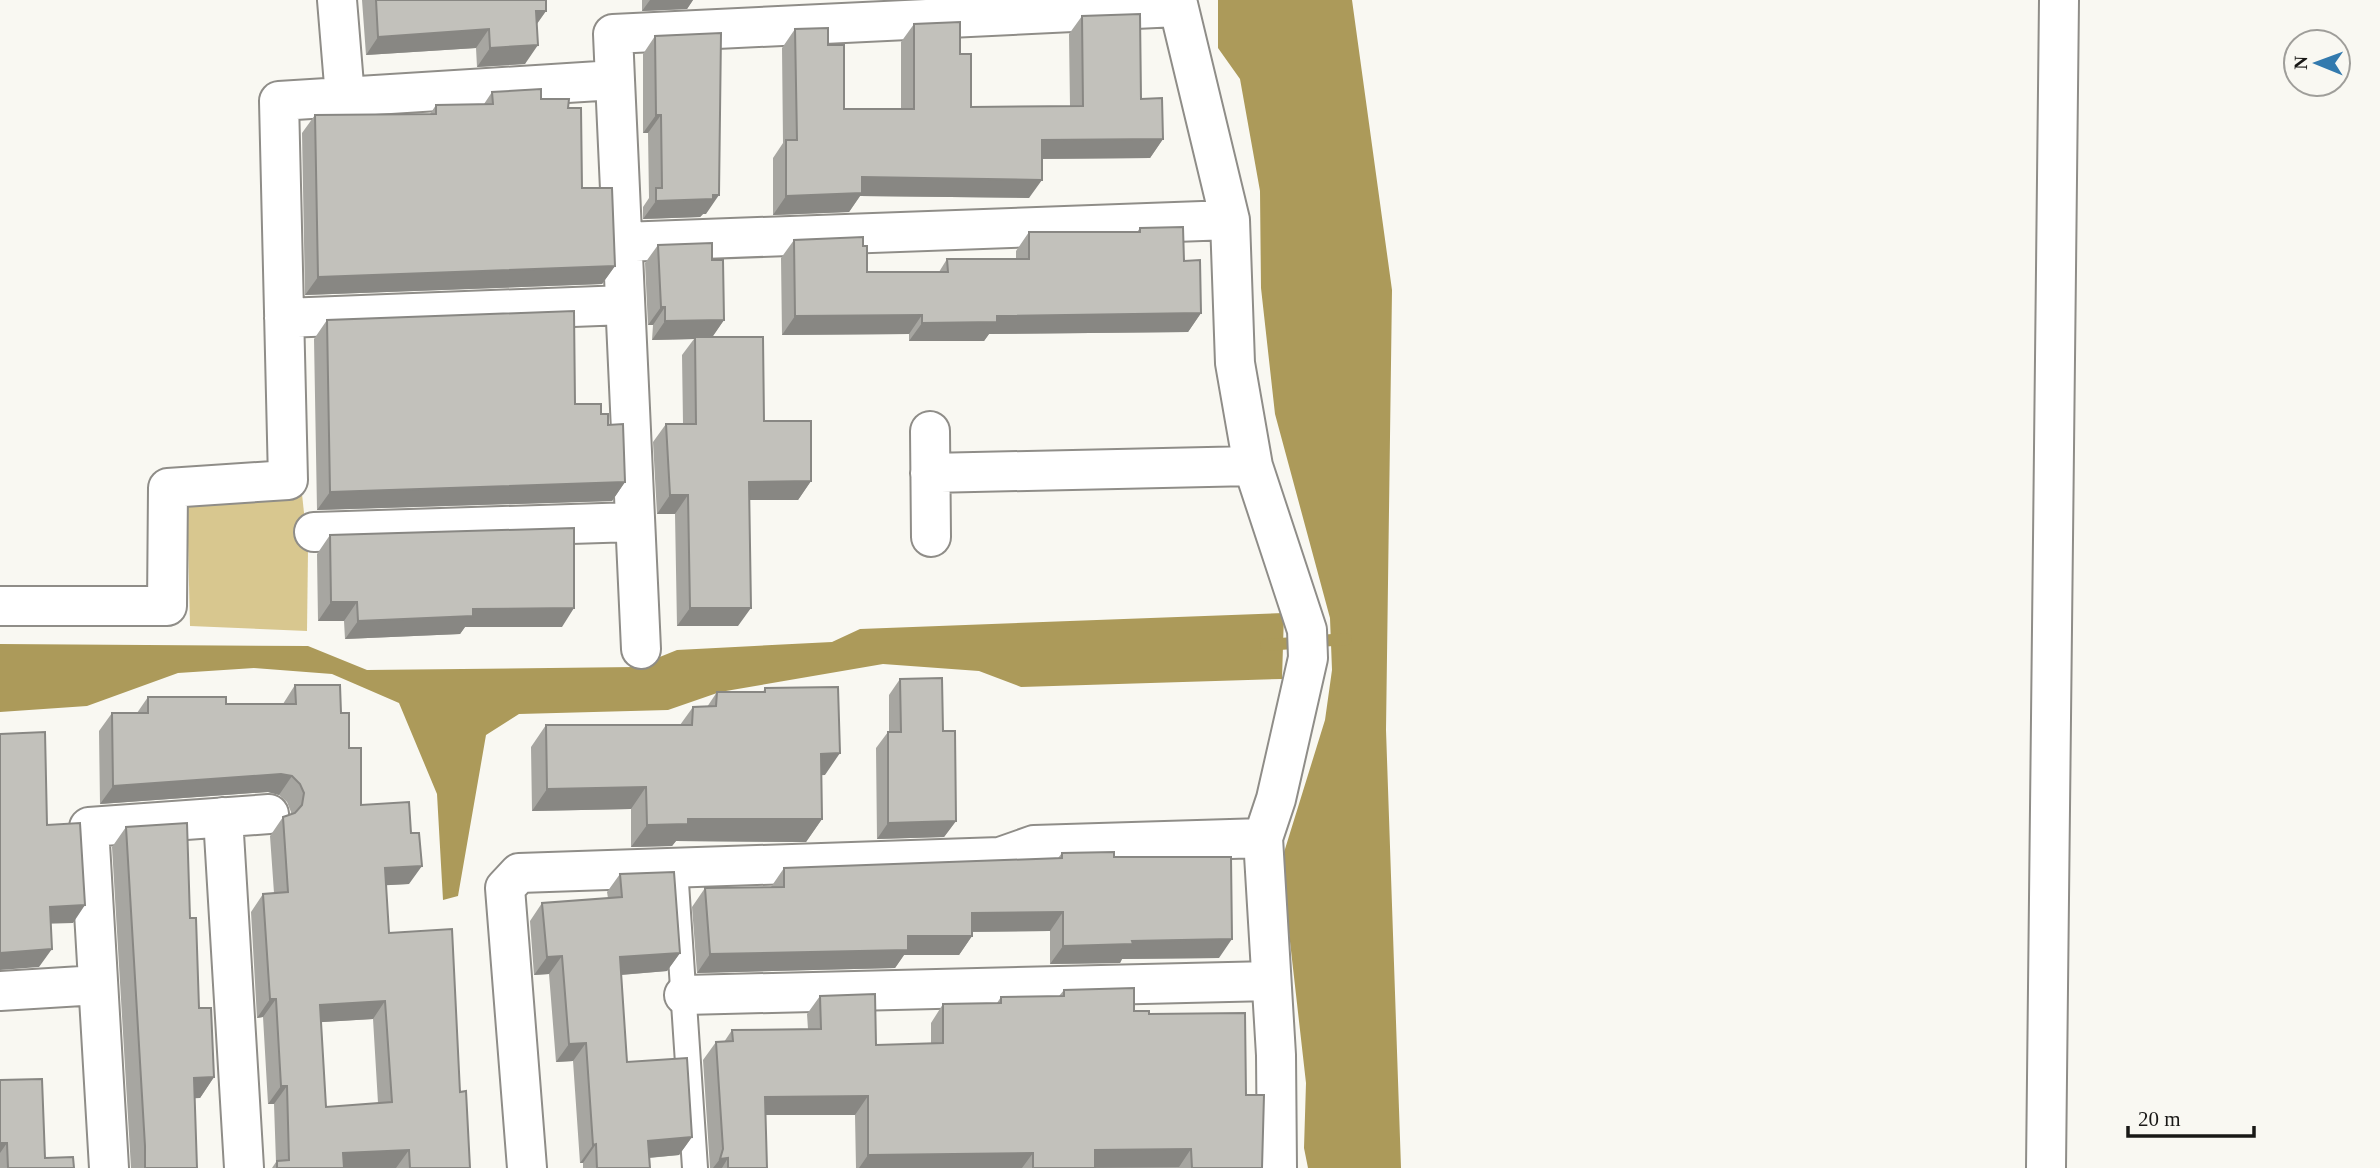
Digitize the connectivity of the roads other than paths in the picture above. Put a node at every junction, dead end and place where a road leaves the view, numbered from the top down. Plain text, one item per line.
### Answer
1 (337, 0) edge
2 (2059, 0) edge
3 (1177, 4) edge
4 (613, 17) edge
5 (615, 80) junction
6 (345, 97) junction
7 (1230, 220) junction
8 (622, 242) junction
9 (625, 305) junction
10 (284, 318) junction
11 (930, 431) dead end
12 (1253, 466) junction
13 (930, 473) junction
14 (634, 522) junction
15 (314, 531) dead end
16 (931, 537) dead end
17 (0, 606) edge
18 (640, 649) dead end
19 (269, 814) dead end
20 (223, 817) junction
21 (1264, 838) junction
22 (675, 868) junction
23 (1271, 981) junction
24 (98, 985) junction
25 (0, 991) edge
26 (684, 995) junction
27 (109, 1168) edge
28 (244, 1168) edge
29 (527, 1168) edge
30 (695, 1168) edge
31 (1277, 1168) edge
32 (2046, 1168) edge

1 - 6 street
2 - 32 street
3 - 4 street
3 - 7 street
4 - 5 street
5 - 6 street
5 - 8 street
6 - 10 street
7 - 8 street
7 - 12 street
8 - 9 street
9 - 10 street
9 - 14 street
10 - 17 street
11 - 13 street
12 - 13 street
12 - 21 street
13 - 16 street
14 - 15 street
14 - 18 street
19 - 20 street
20 - 24 street
20 - 28 street
21 - 22 street
21 - 23 street
22 - 26 lane
22 - 29 street
23 - 26 street
23 - 31 street
24 - 25 street
24 - 27 street
26 - 30 lane

